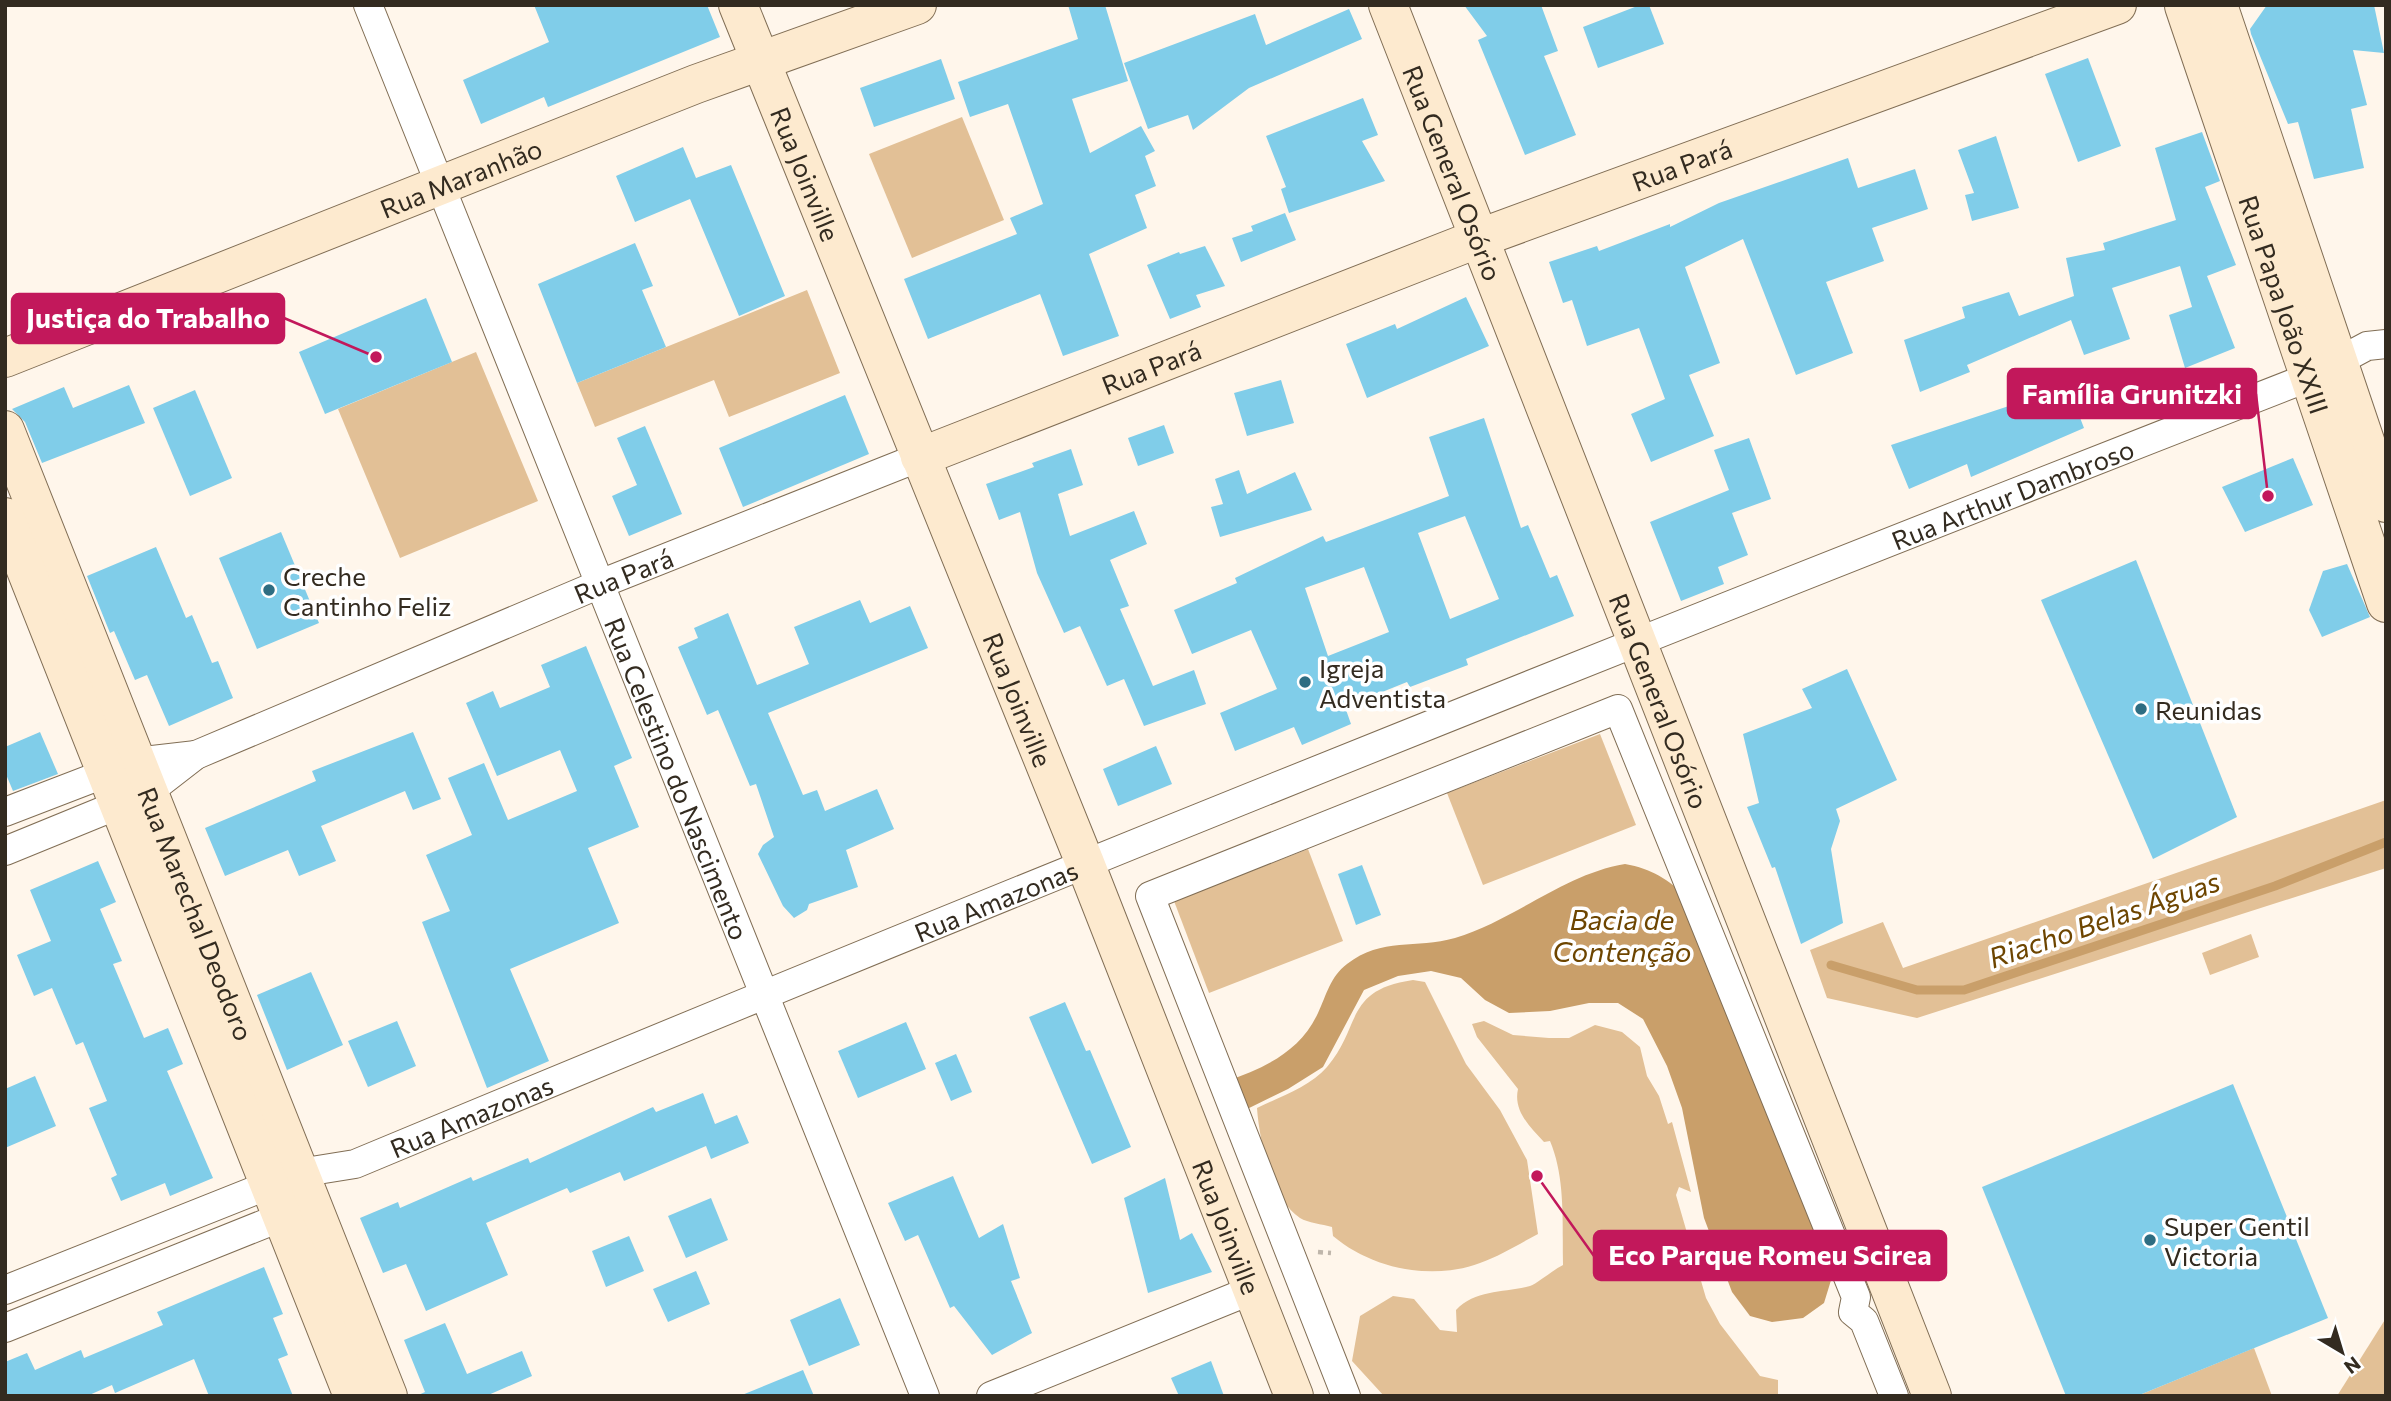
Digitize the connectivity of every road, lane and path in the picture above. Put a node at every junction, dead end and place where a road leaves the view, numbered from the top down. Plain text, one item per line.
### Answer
1 (368, 5) edge
2 (738, 5) edge
3 (917, 5) edge
4 (1388, 5) edge
5 (2117, 5) edge
6 (2183, 5) edge
7 (2217, 5) edge
8 (759, 62) junction
9 (442, 184) junction
10 (2261, 186) junction
11 (1477, 239) junction
12 (2386, 344) edge
13 (5, 358) edge
14 (2323, 369) junction
15 (5, 430) edge
16 (920, 457) junction
17 (2373, 498) edge
18 (17, 520) edge
19 (600, 584) junction
20 (2386, 603) edge
21 (1637, 640) junction
22 (127, 783) junction
23 (5, 812) edge
24 (5, 851) edge
25 (1085, 863) junction
26 (765, 994) junction
27 (291, 1195) junction
28 (122, 1244) junction
29 (134, 1276) junction
30 (11, 1288) edge
31 (1252, 1290) junction
32 (17, 1323) edge
33 (353, 1350) junction
34 (353, 1396) edge
35 (388, 1396) edge
36 (925, 1396) edge
37 (991, 1396) edge
38 (1294, 1396) edge
39 (1346, 1396) edge
40 (1894, 1396) edge
41 (1933, 1396) edge

1 - 9 street, Rua Celestino do Nascimento
2 - 8 street, Rua Joinville
3 - 8 street, Rua Maranhão
4 - 11 street, Rua General Osório
5 - 11 street, Rua Pará
6 - 7 street
6 - 10 street, Rua Papa João XXIII
7 - 10 street, Rua Papa João XXIII
8 - 9 street, Rua Maranhão
8 - 16 street, Rua Joinville
9 - 13 street, Rua Maranhão
9 - 19 street, Rua Celestino do Nascimento
10 - 14 street, Rua Papa João XXIII
11 - 16 street, Rua Pará
11 - 21 street, Rua General Osório
12 - 14 street, Rua Arthur Dambroso
14 - 17 street, Rua Papa João XXIII
14 - 21 street, Rua Arthur Dambroso
15 - 18 street, Rua Marechal Deodoro
16 - 19 street, Rua Pará
16 - 25 street, Rua Joinville
17 - 20 street, Rua Papa João XXIII
18 - 22 street, Rua Marechal Deodoro
19 - 22 street, Rua Pará
19 - 26 street, Rua Celestino do Nascimento
21 - 25 street, Rua Amazonas
21 - 41 street, Rua General Osório
22 - 23 street, Rua Pará
22 - 24 street, Rua Pará
22 - 27 street, Rua Marechal Deodoro
25 - 26 street, Rua Amazonas
25 - 31 street, Rua Joinville
26 - 27 street, Rua Amazonas
26 - 36 street, Rua Celestino do Nascimento
27 - 28 street
27 - 29 street
27 - 33 street, Rua Marechal Deodoro
28 - 29 street
28 - 30 street
29 - 32 street
30 - 32 street
31 - 37 street
31 - 38 street, Rua Joinville
33 - 34 street, Rua Marechal Deodoro
33 - 35 street, Rua Marechal Deodoro
39 - 40 street

